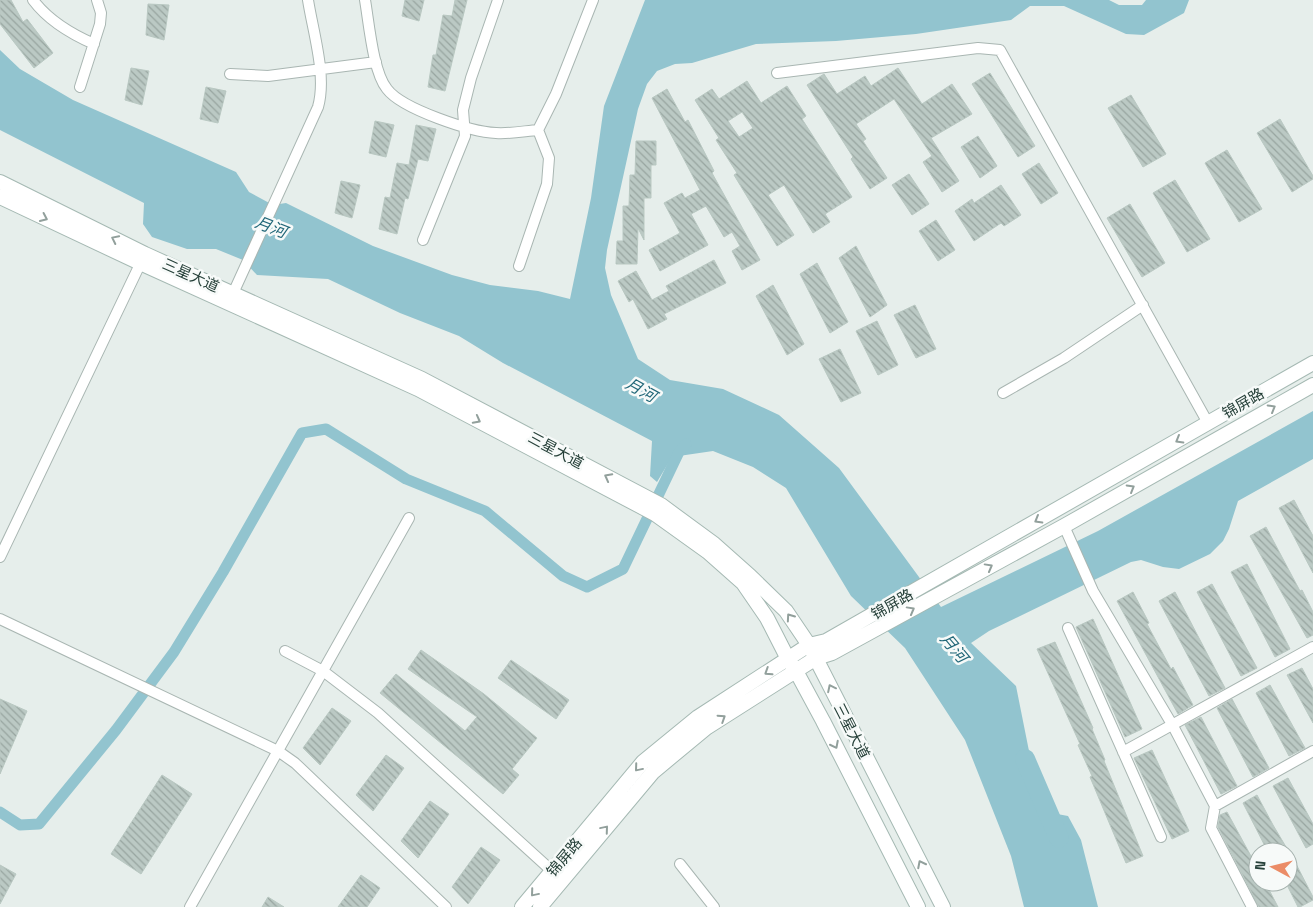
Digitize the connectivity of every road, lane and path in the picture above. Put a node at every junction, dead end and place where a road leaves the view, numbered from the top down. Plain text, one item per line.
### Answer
1 (33, 0) edge
2 (97, 0) edge
3 (308, 0) edge
4 (365, 0) edge
5 (498, 0) edge
6 (593, 0) edge
7 (94, 44) junction
8 (376, 62) junction
9 (320, 69) junction
10 (777, 72) dead end
11 (230, 74) dead end
12 (80, 87) dead end
13 (464, 126) junction
14 (538, 130) junction
15 (0, 182) edge
16 (0, 197) edge
17 (423, 240) dead end
18 (143, 259) junction
19 (519, 266) dead end
20 (231, 298) junction
21 (1143, 306) junction
22 (1313, 364) edge
23 (1313, 385) edge
24 (1003, 393) dead end
25 (1208, 423) junction
26 (654, 508) junction
27 (409, 518) dead end
28 (1064, 526) junction
29 (0, 557) edge
30 (0, 619) edge
31 (1068, 628) dead end
32 (809, 646) junction
33 (1313, 647) edge
34 (285, 651) dead end
35 (816, 658) junction
36 (792, 665) junction
37 (323, 671) junction
38 (1173, 726) junction
39 (278, 751) junction
40 (1313, 751) edge
41 (1123, 752) junction
42 (1214, 806) junction
43 (1161, 837) dead end
44 (680, 864) dead end
45 (552, 871) junction
46 (190, 907) edge
47 (446, 907) edge
48 (522, 907) edge
49 (540, 907) edge
50 (714, 907) edge
51 (918, 907) edge
52 (943, 907) edge
53 (1252, 907) edge

1 - 7 street
2 - 7 street
3 - 9 street
4 - 8 street
5 - 13 street
6 - 14 street
7 - 12 street
8 - 9 street
8 - 13 street
9 - 11 street
9 - 20 street
10 - 21 street
13 - 14 street
13 - 17 street
14 - 19 street
18 -> 15 street, 三星大道
16 -> 18 street, 三星大道
18 - 20 street, 三星大道
18 - 29 street
20 - 26 street, 三星大道
21 - 24 street
21 - 25 street
22 - 25 street, 锦屏路
28 -> 23 street, 锦屏路
25 -> 32 street, 锦屏路
32 -> 26 street, 三星大道
26 - 36 street, 三星大道
27 - 37 street
35 -> 28 street, 锦屏路
28 - 38 street
30 - 39 street
31 - 41 street
32 - 35 street, 三星大道
32 - 36 street, 锦屏路
33 - 38 street
34 - 37 street
35 - 36 street, 锦屏路
52 -> 35 street, 三星大道
36 -> 45 street, 锦屏路
49 -> 36 street, 锦屏路
36 -> 51 street, 三星大道
37 - 39 street
37 - 45 street
38 - 41 street
38 - 42 street
39 - 46 street
39 - 47 street
40 - 42 street
41 - 43 street
42 - 53 street
44 - 50 street
45 -> 48 street, 锦屏路

